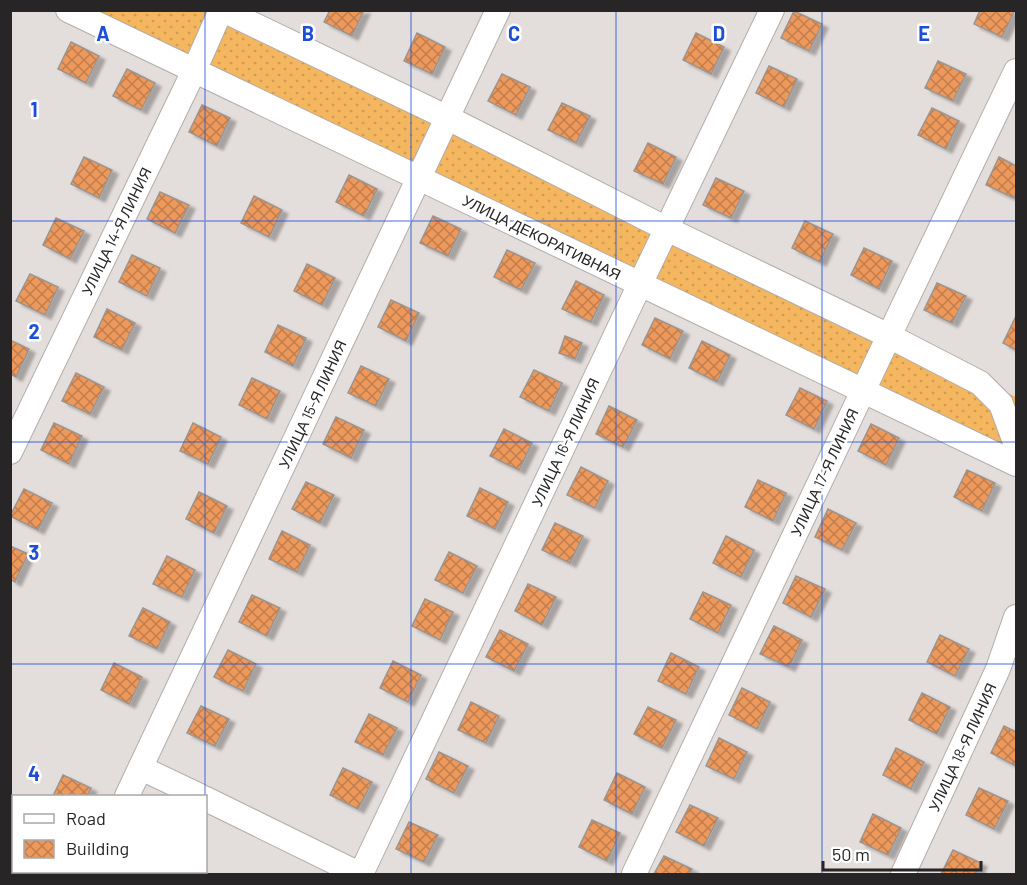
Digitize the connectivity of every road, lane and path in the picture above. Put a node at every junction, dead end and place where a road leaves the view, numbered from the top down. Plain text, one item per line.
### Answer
1 (68, 10) edge
2 (222, 10) edge
3 (498, 10) edge
4 (772, 10) edge
5 (194, 71) junction
6 (1017, 71) edge
7 (446, 117) junction
8 (418, 178) junction
9 (667, 229) junction
10 (640, 284) junction
11 (889, 336) junction
12 (863, 391) junction
13 (1017, 445) edge
14 (10, 452) edge
15 (1017, 464) edge
16 (1017, 617) edge
17 (141, 768) junction
18 (128, 795) edge
19 (198, 795) edge
20 (207, 799) edge
21 (360, 874) edge
22 (634, 874) edge
23 (903, 874) edge

1 - 5 street, УЛИЦА ДЕКОРАТИВНАЯ
2 - 5 street, УЛИЦА 14-Я ЛИНИЯ
2 - 7 street
3 - 7 street, УЛИЦА 15-Я ЛИНИЯ
4 - 9 street, УЛИЦА 16-Я ЛИНИЯ
5 - 8 street, УЛИЦА ДЕКОРАТИВНАЯ
5 - 14 street, УЛИЦА 14-Я ЛИНИЯ
6 - 11 street, УЛИЦА 17-Я ЛИНИЯ
7 - 8 street, УЛИЦА 15-Я ЛИНИЯ
7 - 9 street
8 - 10 street, УЛИЦА ДЕКОРАТИВНАЯ
8 - 17 street, УЛИЦА 15-Я ЛИНИЯ
9 - 10 street, УЛИЦА 16-Я ЛИНИЯ
9 - 11 street
10 - 12 street, УЛИЦА ДЕКОРАТИВНАЯ
10 - 21 street, УЛИЦА 16-Я ЛИНИЯ
11 - 12 street, УЛИЦА 17-Я ЛИНИЯ
11 - 13 street
12 - 15 street, УЛИЦА ДЕКОРАТИВНАЯ
12 - 22 street, УЛИЦА 17-Я ЛИНИЯ
16 - 23 street, УЛИЦА 18-Я ЛИНИЯ
17 - 18 street, УЛИЦА 15-Я ЛИНИЯ
17 - 19 street
20 - 21 street

